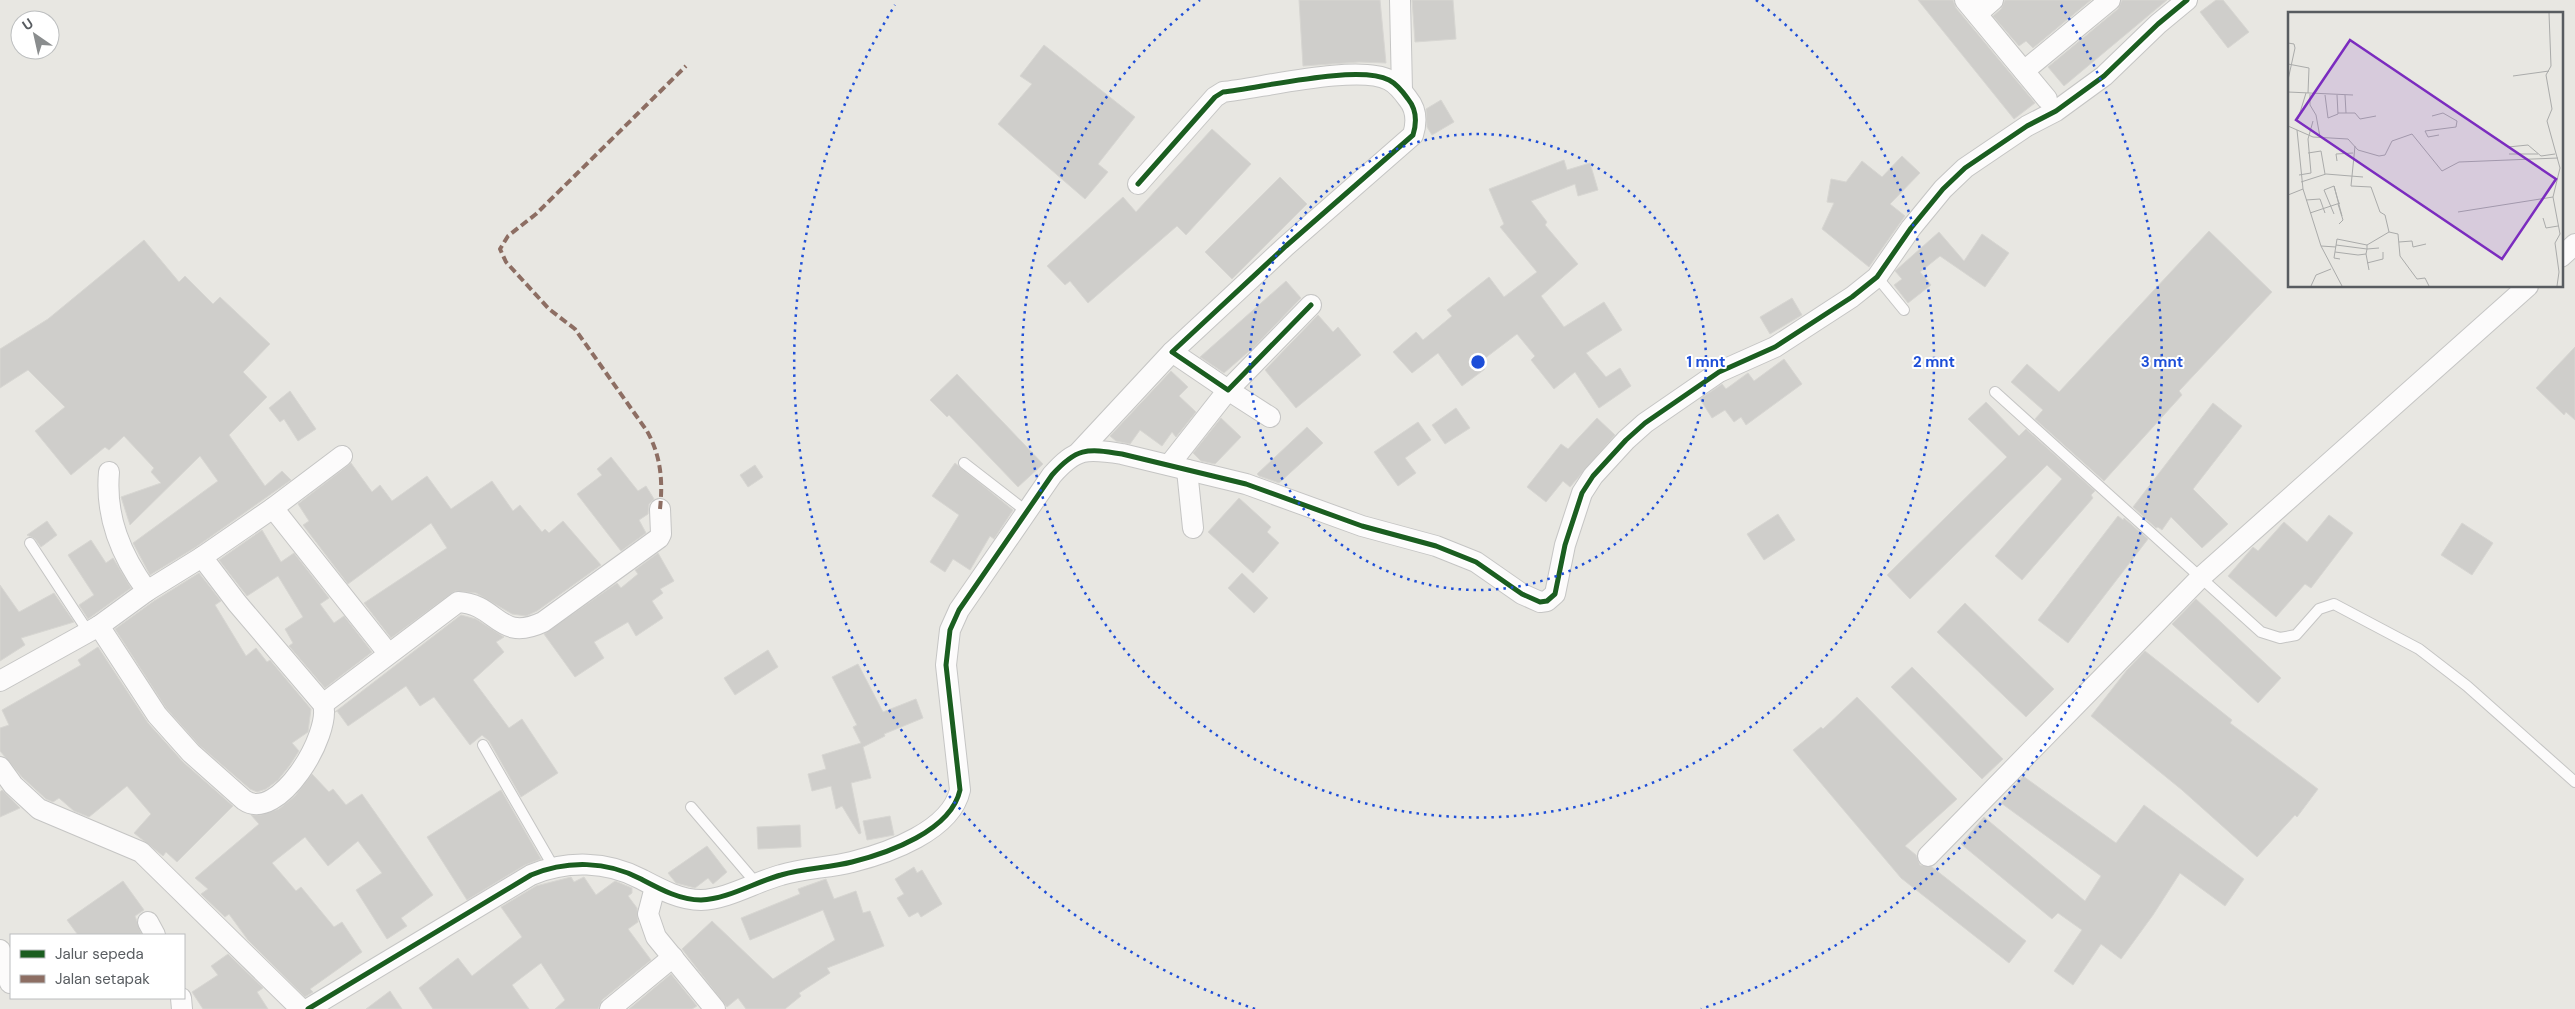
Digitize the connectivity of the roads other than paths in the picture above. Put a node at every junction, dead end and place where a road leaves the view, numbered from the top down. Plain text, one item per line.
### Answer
1 (1400, 0) edge
2 (1993, 0) edge
3 (2110, 0) edge
4 (2188, 0) edge
5 (1971, 7) edge
6 (2024, 71) junction
7 (1402, 90) junction
8 (2047, 99) dead end
9 (1138, 184) dead end
10 (2575, 244) edge
11 (2562, 256) edge
12 (1877, 277) junction
13 (2526, 288) edge
14 (1311, 305) dead end
15 (1904, 310) dead end
16 (1172, 352) junction
17 (1228, 390) junction
18 (1995, 392) dead end
19 (1270, 418) dead end
20 (1079, 452) junction
21 (342, 456) dead end
22 (964, 463) dead end
23 (1178, 467) junction
24 (109, 472) dead end
25 (273, 508) junction
26 (660, 509) dead end
27 (1026, 511) junction
28 (1193, 528) dead end
29 (30, 543) dead end
30 (202, 557) junction
31 (2200, 578) junction
32 (147, 591) junction
33 (94, 630) junction
34 (388, 653) junction
35 (0, 681) edge
36 (323, 704) junction
37 (483, 745) dead end
38 (0, 768) edge
39 (2575, 782) edge
40 (691, 807) dead end
41 (1928, 856) dead end
42 (553, 866) junction
43 (756, 883) junction
44 (655, 887) junction
45 (0, 950) edge
46 (673, 958) junction
47 (10, 984) edge
48 (301, 1009) edge
49 (308, 1009) edge
50 (610, 1009) edge
51 (715, 1009) edge

1 - 7 street
2 - 5 street
3 - 6 street
4 - 12 street
5 - 6 street
6 - 8 street
7 - 9 street
7 - 16 street
10 - 11 street
12 - 15 lane
12 - 23 street
13 - 31 street
14 - 17 street
16 - 17 street
16 - 20 street
17 - 19 street
17 - 23 street
18 - 31 lane
20 - 23 street
20 - 27 street
21 - 25 street
22 - 27 lane
23 - 28 street
24 - 32 street
25 - 30 street
25 - 34 street
26 - 34 street
27 - 43 street
29 - 33 lane
30 - 32 street
30 - 36 street
31 - 39 lane
31 - 41 street
32 - 33 street
33 - 35 street
33 - 36 street
34 - 36 street
37 - 42 lane
38 - 48 street
40 - 43 lane
42 - 44 street
42 - 49 street
43 - 44 street
44 - 46 street
45 - 47 street
46 - 50 street
46 - 51 street

